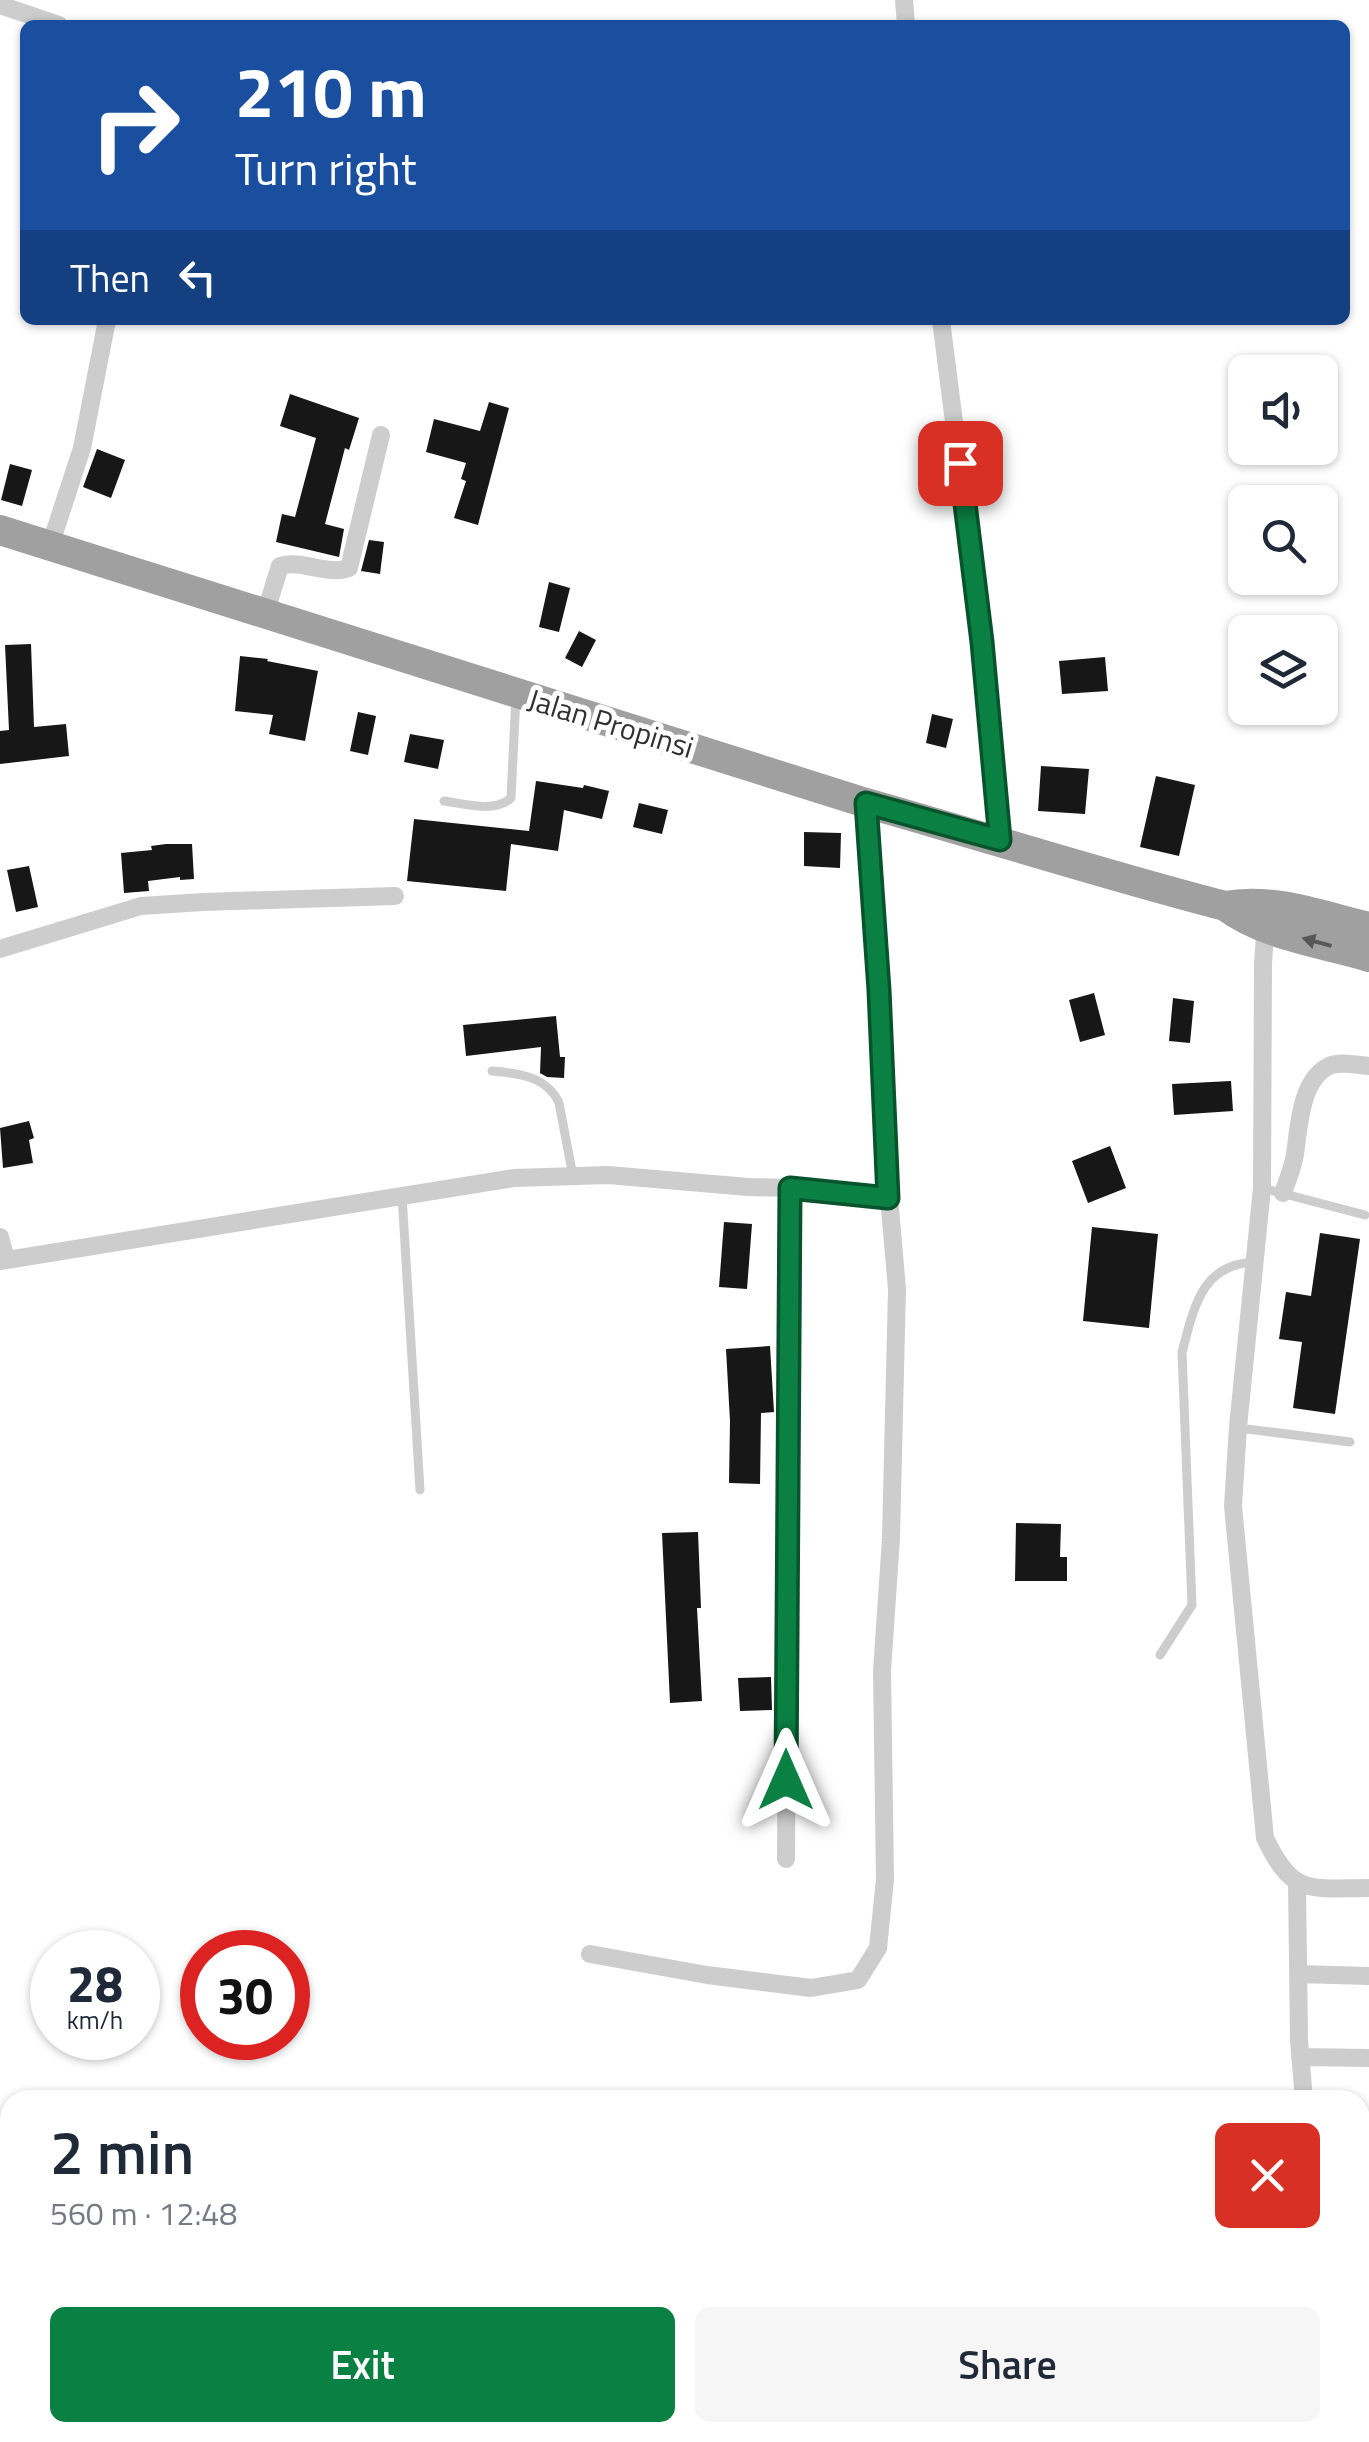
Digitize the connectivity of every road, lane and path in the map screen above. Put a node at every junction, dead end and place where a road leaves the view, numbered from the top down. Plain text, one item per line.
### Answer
1 (0, 5) edge
2 (44, 20) edge
3 (107, 325) edge
4 (942, 325) edge
5 (381, 435) dead end
6 (0, 530) edge
7 (50, 546) junction
8 (265, 614) junction
9 (516, 694) junction
10 (444, 801) dead end
11 (866, 803) junction
12 (1000, 840) junction
13 (395, 896) dead end
14 (1268, 915) junction
15 (1369, 927) edge
16 (0, 949) edge
17 (1369, 956) edge
18 (1369, 1066) edge
19 (492, 1071) dead end
20 (573, 1176) junction
21 (790, 1188) junction
22 (1262, 1188) junction
23 (1283, 1194) junction
24 (402, 1195) junction
25 (888, 1198) junction
26 (1365, 1215) dead end
27 (0, 1237) edge
28 (3, 1260) edge
29 (1255, 1262) junction
30 (1238, 1428) junction
31 (1350, 1442) dead end
32 (420, 1490) dead end
33 (1160, 1655) dead end
34 (786, 1859) dead end
35 (1296, 1882) junction
36 (1369, 1888) edge
37 (590, 1954) dead end
38 (1298, 1974) junction
39 (1369, 1976) edge
40 (1300, 2057) junction
41 (1369, 2058) edge
42 (1303, 2090) edge

1 - 2 street
3 - 7 street
4 - 12 street
5 - 8 street
6 - 7 highway, Jalan Propinsi
7 - 8 highway, Jalan Propinsi
8 - 9 highway, Jalan Propinsi
9 - 10 lane
9 - 11 highway, Jalan Propinsi
11 - 12 highway, Jalan Propinsi
11 - 25 street
12 - 14 highway, Jalan Propinsi
13 - 16 street
14 - 15 highway
17 -> 14 highway, Jalan Propinsi
14 - 22 street
18 - 23 street
19 - 20 lane
20 - 21 street
20 - 24 street
21 - 25 street
21 - 34 street
22 - 23 lane
22 - 29 street
23 - 26 lane
24 - 28 street
24 - 32 lane
25 - 37 street
27 - 28 street
29 - 30 street
29 - 33 lane
30 - 31 lane
30 - 35 street
35 - 36 street
35 - 38 street
38 - 39 street
38 - 40 street
40 - 41 street
40 - 42 street

